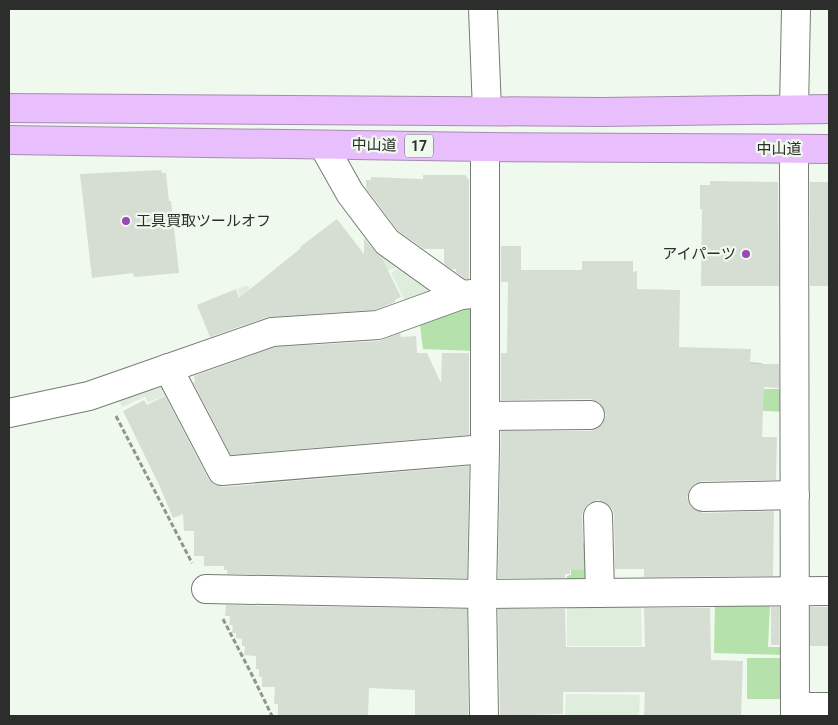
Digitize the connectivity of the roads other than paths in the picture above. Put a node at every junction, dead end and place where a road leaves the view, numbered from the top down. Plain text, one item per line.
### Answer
1 (483, 9) edge
2 (796, 9) edge
3 (9, 108) edge
4 (794, 109) junction
5 (829, 109) edge
6 (487, 111) junction
7 (9, 140) edge
8 (323, 145) junction
9 (485, 147) junction
10 (794, 149) junction
11 (829, 149) edge
12 (472, 294) junction
13 (168, 368) junction
14 (9, 413) edge
15 (590, 415) dead end
16 (484, 416) junction
17 (485, 449) junction
18 (795, 495) junction
19 (703, 497) dead end
20 (598, 516) dead end
21 (206, 589) road end
22 (796, 591) junction
23 (829, 591) edge
24 (600, 593) junction
25 (482, 594) junction
26 (829, 707) edge
27 (795, 711) edge
28 (484, 716) edge

1 - 6 street
2 - 4 street
3 - 6 highway
4 - 5 highway
4 - 6 highway
7 - 8 highway, 中山道 / 17
8 - 9 highway, 中山道 / 17
8 - 12 street
9 - 10 highway, 中山道 / 17
9 - 12 street
10 - 11 highway, 中山道 / 17
10 - 18 street
12 - 13 street
12 - 16 street
13 - 14 street
13 - 17 street
15 - 16 street
16 - 17 street
17 - 25 street
18 - 19 street
18 - 22 street
20 - 24 street
21 - 25 street
22 - 23 street
22 - 24 street
22 - 27 street
24 - 25 street
25 - 28 street
26 - 27 street

